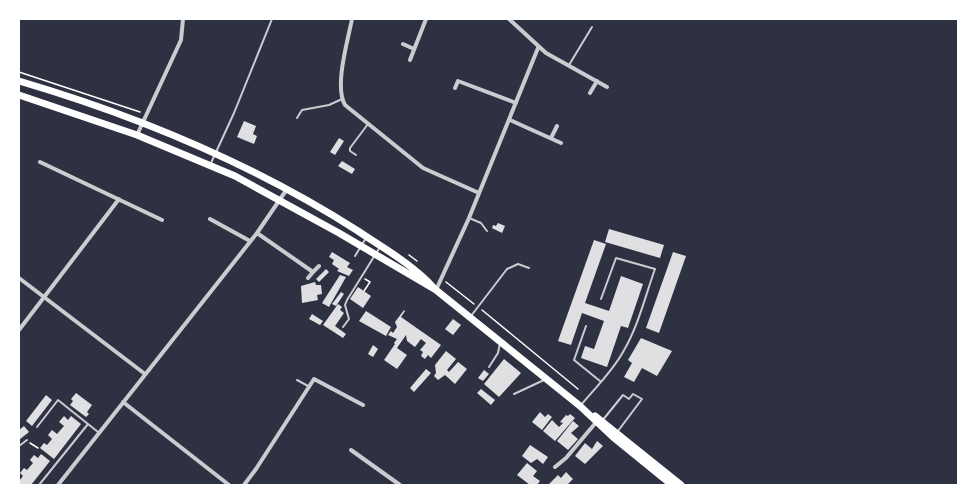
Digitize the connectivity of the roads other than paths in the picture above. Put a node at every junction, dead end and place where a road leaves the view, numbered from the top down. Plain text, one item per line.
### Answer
1 (183, 19) edge
2 (272, 19) edge
3 (352, 19) edge
4 (426, 19) edge
5 (508, 19) edge
6 (592, 27) dead end
7 (403, 44) dead end
8 (538, 48) junction
9 (414, 49) junction
10 (410, 60) dead end
11 (568, 66) junction
12 (19, 81) edge
13 (597, 81) junction
14 (607, 87) dead end
15 (455, 88) dead end
16 (590, 93) dead end
17 (19, 95) edge
18 (342, 99) junction
19 (516, 103) junction
20 (297, 118) dead end
21 (510, 120) junction
22 (143, 123) junction
23 (368, 123) junction
24 (557, 126) dead end
25 (137, 135) junction
26 (551, 138) junction
27 (561, 142) dead end
28 (216, 154) junction
29 (356, 155) dead end
30 (40, 162) dead end
31 (211, 166) junction
32 (287, 189) junction
33 (480, 193) junction
34 (119, 199) junction
35 (280, 201) junction
36 (470, 218) junction
37 (210, 219) dead end
38 (162, 220) dead end
39 (487, 232) dead end
40 (257, 233) junction
41 (366, 237) junction
42 (250, 241) junction
43 (361, 246) junction
44 (380, 246) junction
45 (375, 254) junction
46 (355, 256) dead end
47 (319, 266) dead end
48 (530, 268) dead end
49 (313, 272) junction
50 (19, 278) edge
51 (308, 278) dead end
52 (436, 290) junction
53 (43, 297) junction
54 (601, 300) dead end
55 (470, 317) junction
56 (586, 326) dead end
57 (343, 327) dead end
58 (19, 330) edge
59 (501, 342) junction
60 (489, 367) dead end
61 (145, 374) junction
62 (547, 379) junction
63 (298, 380) dead end
64 (600, 382) junction
65 (309, 387) junction
66 (514, 394) dead end
67 (123, 402) junction
68 (363, 405) dead end
69 (580, 406) junction
70 (599, 422) junction
71 (88, 424) junction
72 (37, 427) dead end
73 (99, 433) junction
74 (615, 435) junction
75 (27, 440) road end
76 (19, 446) edge
77 (350, 450) dead end
78 (555, 467) dead end
79 (39, 485) edge
80 (58, 485) edge
81 (229, 485) edge
82 (244, 485) edge
83 (400, 485) edge
84 (672, 485) edge
85 (681, 485) edge

1 - 22 street
2 - 28 lane
3 - 18 street
4 - 9 street
5 - 8 street
6 - 11 lane
7 - 9 street
8 - 11 street
8 - 19 street
9 - 10 street
11 - 13 street
12 - 22 main road
13 - 14 street
13 - 16 street
15 - 19 street
17 - 25 main road
18 - 20 lane
18 - 23 street
19 - 21 street
21 - 26 street
21 - 33 street
22 - 25 street
22 - 28 main road
23 - 29 lane
23 - 33 street
24 - 26 street
25 - 31 main road
26 - 27 street
28 - 31 lane
28 - 32 main road
30 - 34 street
31 - 35 main road
32 - 35 street
32 - 41 main road
33 - 36 street
34 - 38 street
34 - 53 street
35 - 40 street
35 - 43 main road
36 - 39 lane
36 - 52 street
37 - 42 street
40 - 42 street
40 - 49 street
41 - 43 lane
41 - 44 main road
42 - 61 street
43 - 45 main road
43 - 46 lane
44 - 45 lane
44 - 52 main road
45 - 52 main road
45 - 57 lane
47 - 49 street
48 - 55 lane
49 - 51 street
50 - 53 street
52 - 55 main road
53 - 58 street
53 - 61 street
54 - 64 lane
55 - 59 main road
56 - 64 lane
59 - 60 lane
59 - 62 main road
61 - 67 street
62 - 66 lane
62 - 69 main road
63 - 65 lane
64 - 69 lane
65 - 68 street
65 - 82 street
67 - 73 street
67 - 81 street
69 - 70 main road
70 - 74 main road
70 - 74 lane
70 - 78 street
71 - 72 lane
71 - 73 lane
71 - 79 lane
73 - 80 street
74 - 84 main road
74 - 85 main road
75 - 76 lane
77 - 83 street

